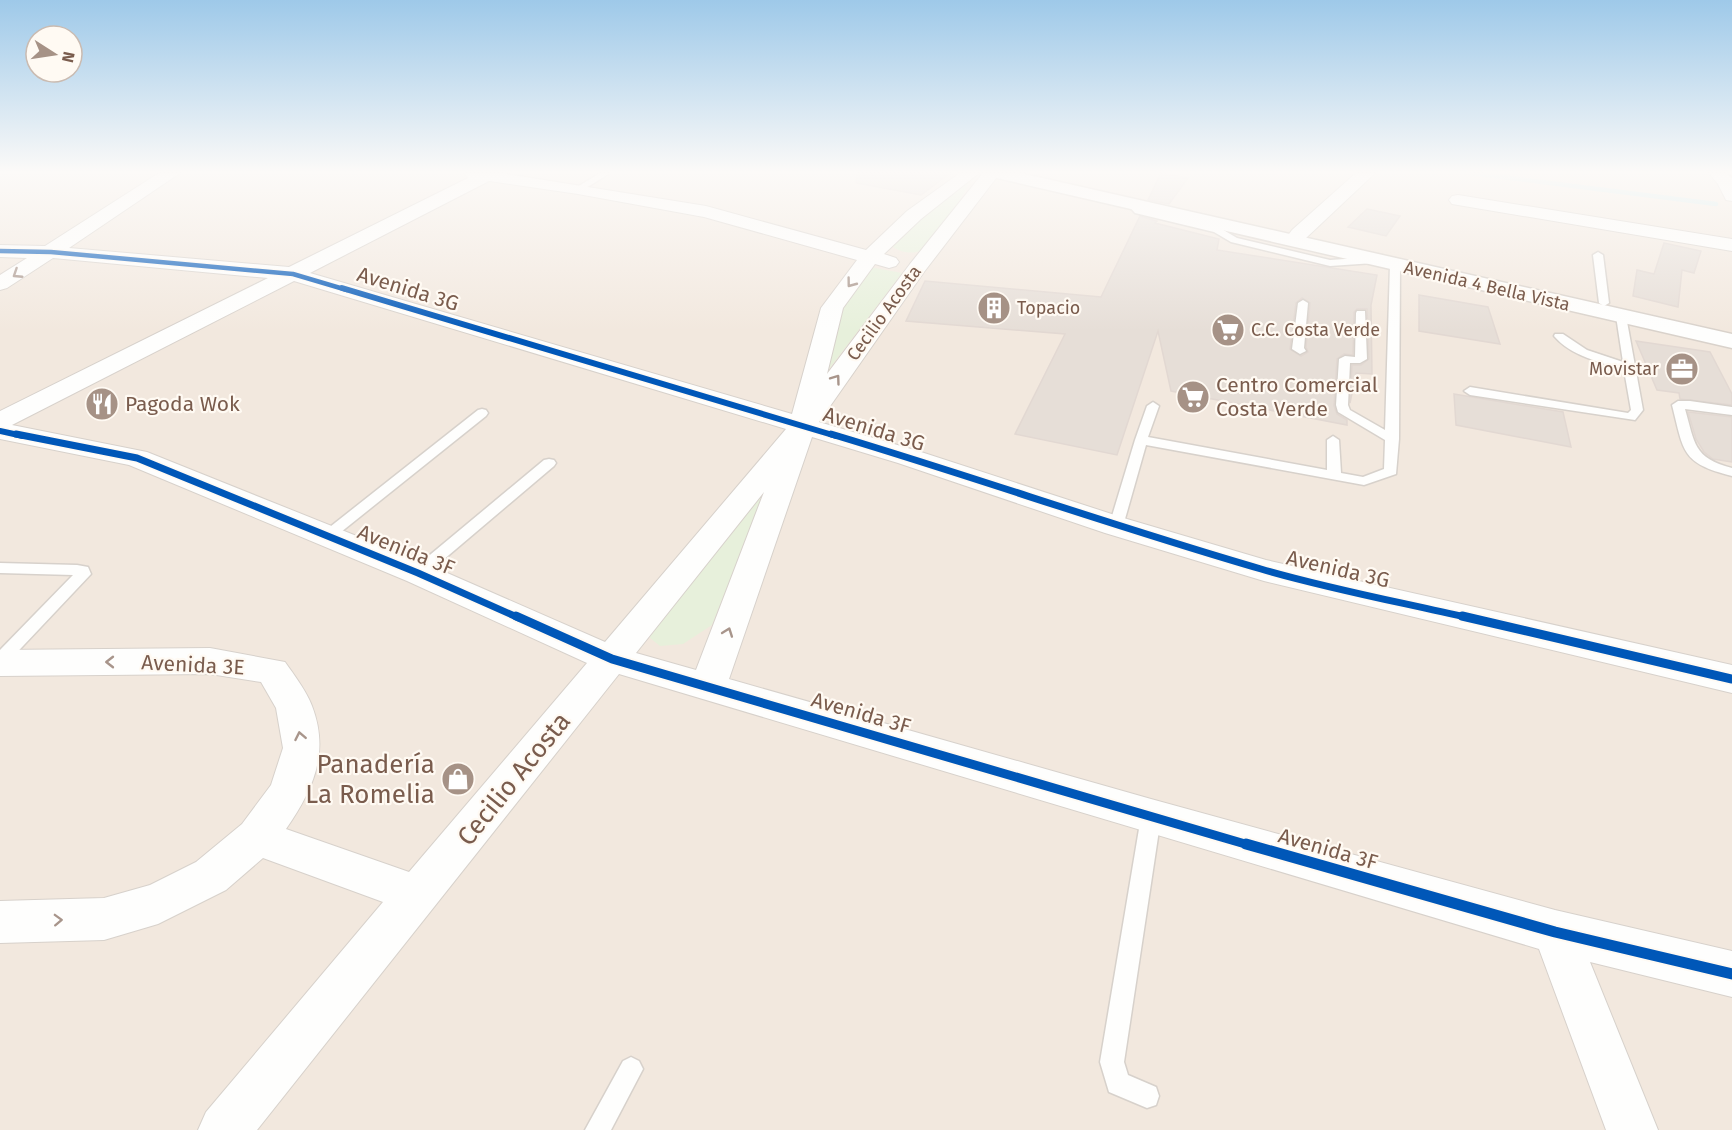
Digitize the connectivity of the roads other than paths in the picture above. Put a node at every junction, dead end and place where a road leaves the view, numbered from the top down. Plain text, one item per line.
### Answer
1 (91, 226) edge
2 (388, 226) edge
3 (764, 226) edge
4 (903, 226) edge
5 (950, 226) edge
6 (1225, 226) edge
7 (1262, 226) edge
8 (1307, 226) edge
9 (1615, 226) edge
10 (1299, 234) junction
11 (1732, 245) edge
12 (0, 251) edge
13 (51, 252) junction
14 (876, 252) junction
15 (1598, 255) dead end
16 (923, 260) junction
17 (1395, 265) junction
18 (293, 274) junction
19 (0, 284) edge
20 (1303, 303) dead end
21 (1613, 310) junction
22 (1361, 312) dead end
23 (1732, 332) edge
24 (1559, 336) dead end
25 (1732, 341) edge
26 (1300, 351) dead end
27 (1630, 368) junction
28 (1470, 391) dead end
29 (1153, 406) dead end
30 (1732, 411) edge
31 (482, 413) dead end
32 (0, 421) edge
33 (802, 427) junction
34 (0, 431) edge
35 (1393, 439) junction
36 (1141, 440) junction
37 (1333, 440) dead end
38 (549, 463) dead end
39 (1732, 472) edge
40 (1334, 476) junction
41 (1116, 526) junction
42 (326, 537) junction
43 (0, 568) edge
44 (418, 573) junction
45 (612, 659) junction
46 (0, 662) edge
47 (1732, 679) edge
48 (708, 687) junction
49 (1151, 817) junction
50 (257, 837) junction
51 (418, 895) junction
52 (0, 922) edge
53 (1555, 932) junction
54 (1732, 974) edge
55 (631, 1069) dead end
56 (1147, 1096) dead end
57 (224, 1130) edge
58 (597, 1130) edge
59 (1632, 1130) edge

1 - 13 street
2 - 18 street
3 - 14 street
4 - 14 street, Cecilio Acosta
5 - 16 street, Cecilio Acosta
6 - 17 street, Avenida 4 Bella Vista
7 - 10 street, Avenida 4 Bella Vista
8 - 10 street
9 - 11 street
10 - 21 street, Avenida 4 Bella Vista
12 - 13 street, Avenida 3G
13 - 18 street, Avenida 3G
13 -> 19 street
14 - 16 street
14 -> 33 street, Cecilio Acosta
15 - 21 lane
33 -> 16 street, Cecilio Acosta
17 - 21 street, Avenida 4 Bella Vista
17 - 35 lane
18 - 32 street
18 - 33 street, Avenida 3G
20 - 26 lane
21 - 23 street, Avenida 4 Bella Vista
21 - 25 street, Avenida 4 Bella Vista
21 - 27 lane
22 - 35 lane
24 - 27 lane
27 - 28 lane
29 - 36 lane
30 - 39 lane
31 - 42 lane
33 - 41 street, Avenida 3G
33 - 45 street, Cecilio Acosta
48 -> 33 street
34 - 42 street, Avenida 3F
35 - 40 lane
36 - 40 lane
36 - 41 lane
37 - 40 lane
38 - 44 lane
41 - 47 street, Avenida 3G
42 - 44 street, Avenida 3F
43 - 46 lane
44 - 45 street, Avenida 3F
45 - 48 street, Avenida 3F
45 - 51 street, Cecilio Acosta
50 -> 46 street, Avenida 3E
48 - 49 street, Avenida 3F
49 - 53 street, Avenida 3F
49 - 56 lane
50 - 51 street
52 -> 50 street, Avenida 3E
51 - 57 street, Cecilio Acosta
53 - 54 street, Avenida 3F
53 - 59 street
55 - 58 lane

